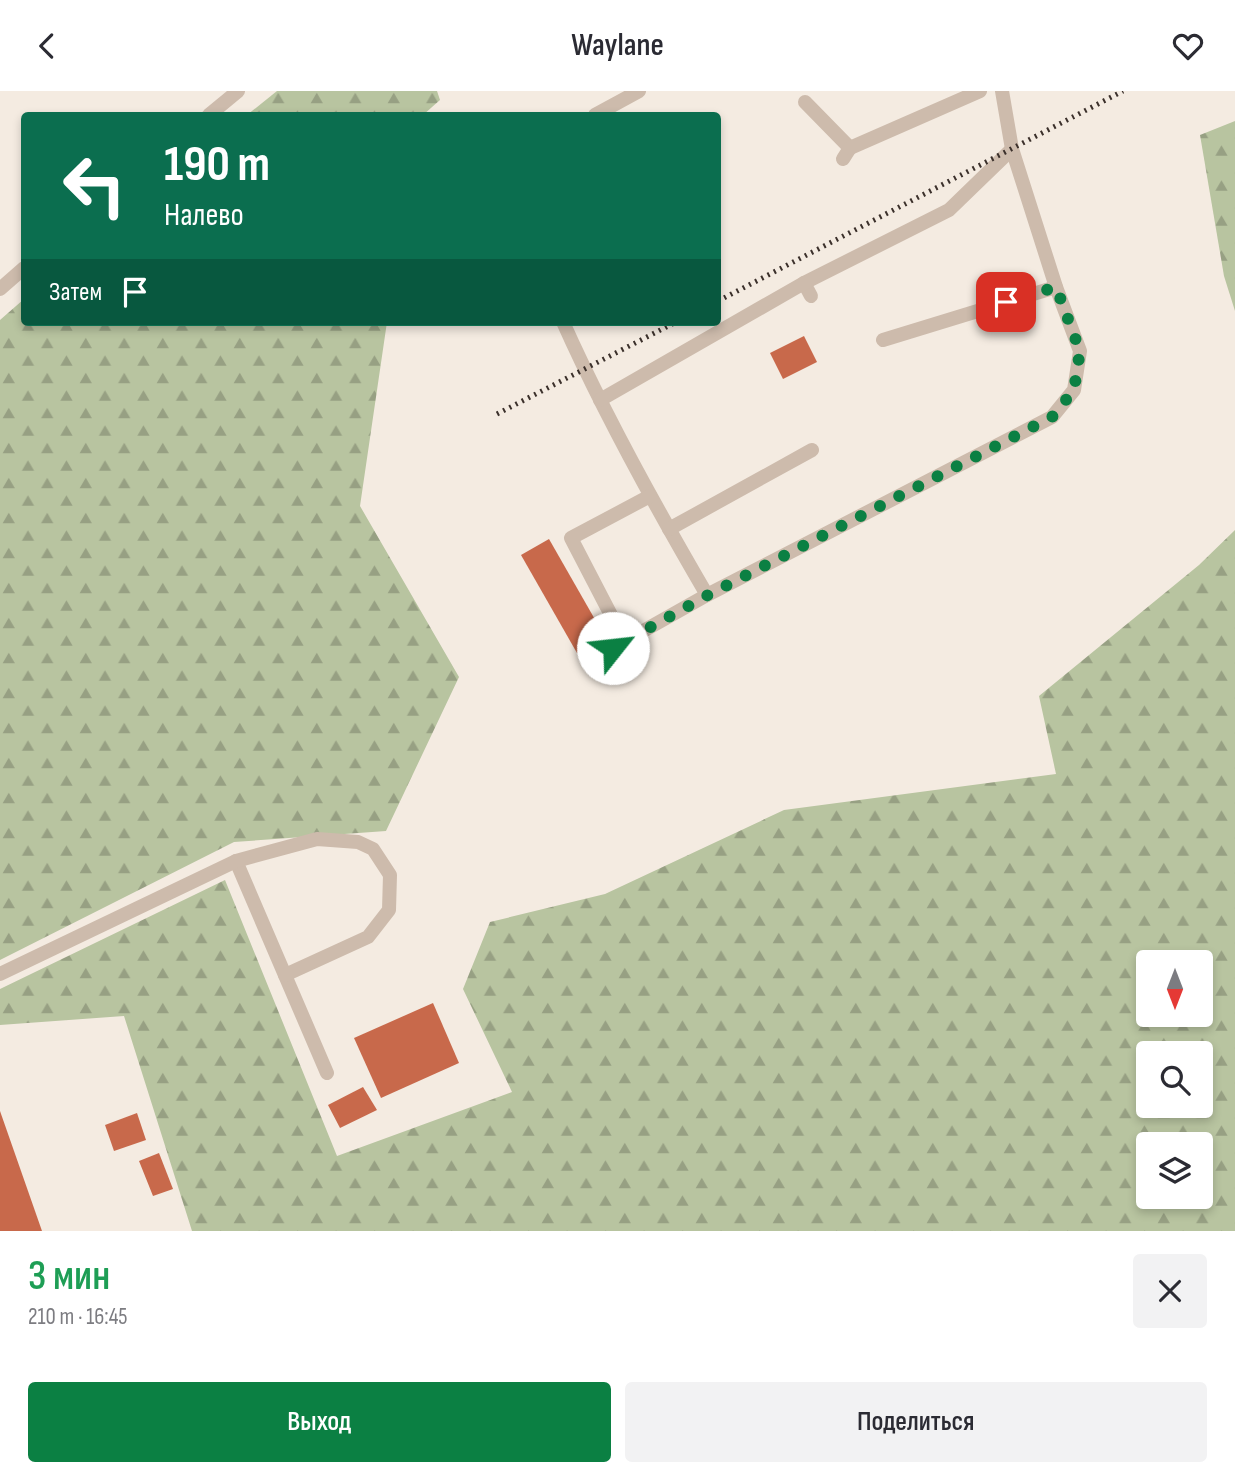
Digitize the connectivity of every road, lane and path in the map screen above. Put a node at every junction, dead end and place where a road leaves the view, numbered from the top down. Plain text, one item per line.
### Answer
1 (239, 91) edge
2 (980, 91) edge
3 (1002, 91) edge
4 (635, 92) edge
5 (805, 101) dead end
6 (213, 112) edge
7 (600, 112) edge
8 (1012, 149) junction
9 (21, 271) edge
10 (1056, 287) junction
11 (0, 289) edge
12 (565, 326) edge
13 (883, 340) dead end
14 (600, 400) junction
15 (812, 450) dead end
16 (650, 496) junction
17 (669, 529) junction
18 (708, 595) junction
19 (236, 861) junction
20 (0, 974) edge
21 (285, 975) junction
22 (327, 1073) dead end

1 - 6 lane
2 - 5 lane
3 - 8 lane
4 - 7 lane
8 - 10 lane
8 - 14 lane
9 - 11 lane
10 - 13 lane
10 - 18 lane
12 - 14 lane
14 - 16 lane
15 - 17 lane
16 - 17 lane
16 - 18 lane
17 - 18 lane
19 - 20 lane
19 - 21 lane
19 - 21 lane
21 - 22 lane

